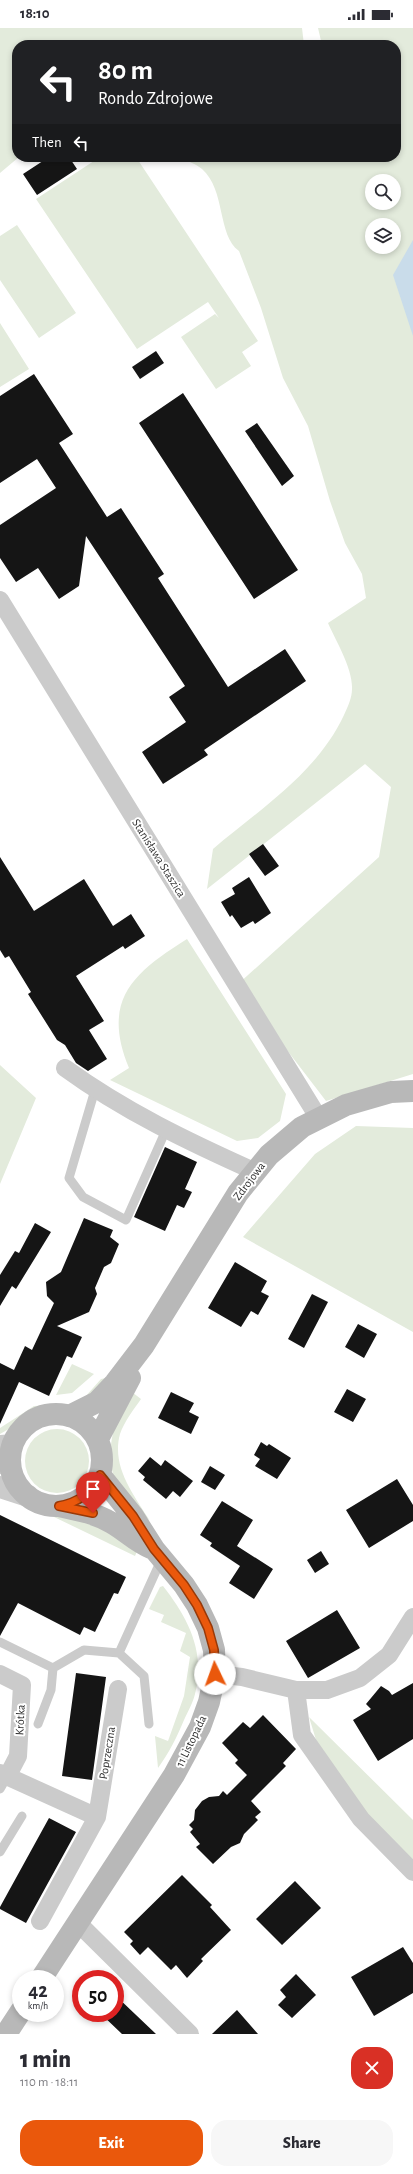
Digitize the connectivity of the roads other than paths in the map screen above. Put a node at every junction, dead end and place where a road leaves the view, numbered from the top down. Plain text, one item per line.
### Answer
1 (0, 600) edge
2 (65, 1068) dead end
3 (95, 1090) junction
4 (413, 1091) edge
5 (318, 1117) junction
6 (166, 1130) junction
7 (256, 1172) junction
8 (144, 1346) junction
9 (69, 1416) junction
10 (98, 1439) junction
11 (6, 1453) edge
12 (100, 1475) junction
13 (0, 1487) edge
14 (28, 1496) junction
15 (59, 1506) junction
16 (158, 1554) junction
17 (413, 1617) edge
18 (0, 1642) edge
19 (119, 1653) junction
20 (53, 1668) junction
21 (0, 1674) edge
22 (215, 1674) junction
23 (118, 1689) dead end
24 (296, 1690) junction
25 (38, 1724) dead end
26 (149, 1724) dead end
27 (2, 1780) edge
28 (22, 1816) dead end
29 (97, 1817) junction
30 (0, 1852) edge
31 (413, 1872) edge
32 (40, 1921) dead end
33 (78, 1923) junction
34 (47, 1970) edge
35 (14, 2022) edge
36 (6, 2034) edge
37 (190, 2034) edge

1 - 5 street, Stanisława Staszica
2 - 3 street
3 - 6 street
3 - 6 lane
4 - 5 main road, Zdrojowa
5 - 7 main road, Zdrojowa
6 - 7 street
7 - 8 main road, Zdrojowa
8 - 9 main road, Zdrojowa
8 - 10 main road, Zdrojowa
9 - 10 main road
9 - 11 main road
10 - 12 main road
11 - 14 main road
12 - 15 main road
12 - 16 main road, 11 Listopada
13 - 14 street
14 - 15 main road
15 - 16 main road, 11 Listopada
16 - 19 lane
16 - 22 main road, 11 Listopada
17 - 24 street
18 - 20 lane
19 - 20 lane
19 - 26 lane
20 - 25 lane
21 - 27 street, Krótka
22 - 24 street
22 - 33 main road, 11 Listopada
23 - 29 street, Poprzeczna
24 - 31 street
27 - 29 street
28 - 30 lane
29 - 32 street, Poprzeczna
33 - 34 main road, 11 Listopada
33 - 37 street
35 - 36 main road

